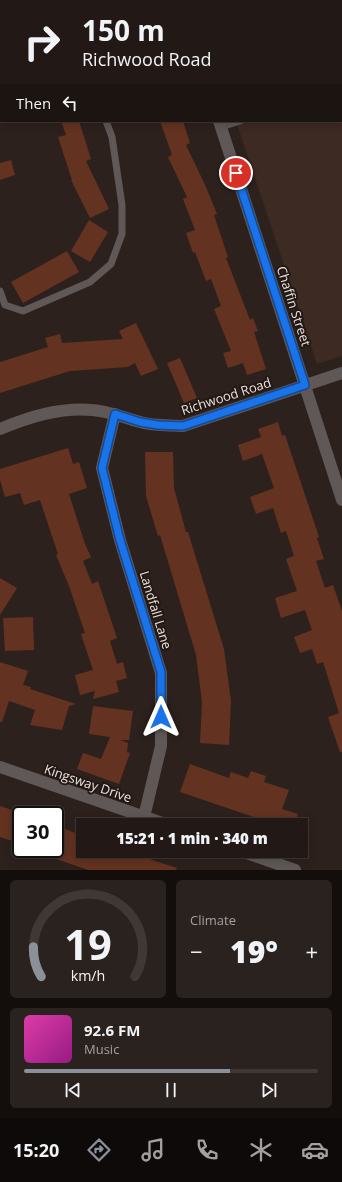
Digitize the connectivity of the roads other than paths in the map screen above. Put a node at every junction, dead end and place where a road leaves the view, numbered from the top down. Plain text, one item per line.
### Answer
1 (106, 122) edge
2 (233, 122) edge
3 (220, 124) edge
4 (0, 291) edge
5 (342, 372) edge
6 (305, 385) junction
7 (115, 414) junction
8 (0, 429) edge
9 (342, 500) edge
10 (0, 768) edge
11 (144, 817) junction
12 (147, 818) edge
13 (261, 858) edge
14 (295, 870) edge

1 - 4 lane
2 - 3 lane
3 - 6 street, Chaffin Street
5 - 6 street, Richwood Road
6 - 7 street, Richwood Road
6 - 9 street, Chaffin Street
7 - 8 street, Richwood Road
7 - 11 street, Landfall Lane
10 - 11 street, Kingsway Drive
11 - 12 street, Kingsway Drive
13 - 14 street

